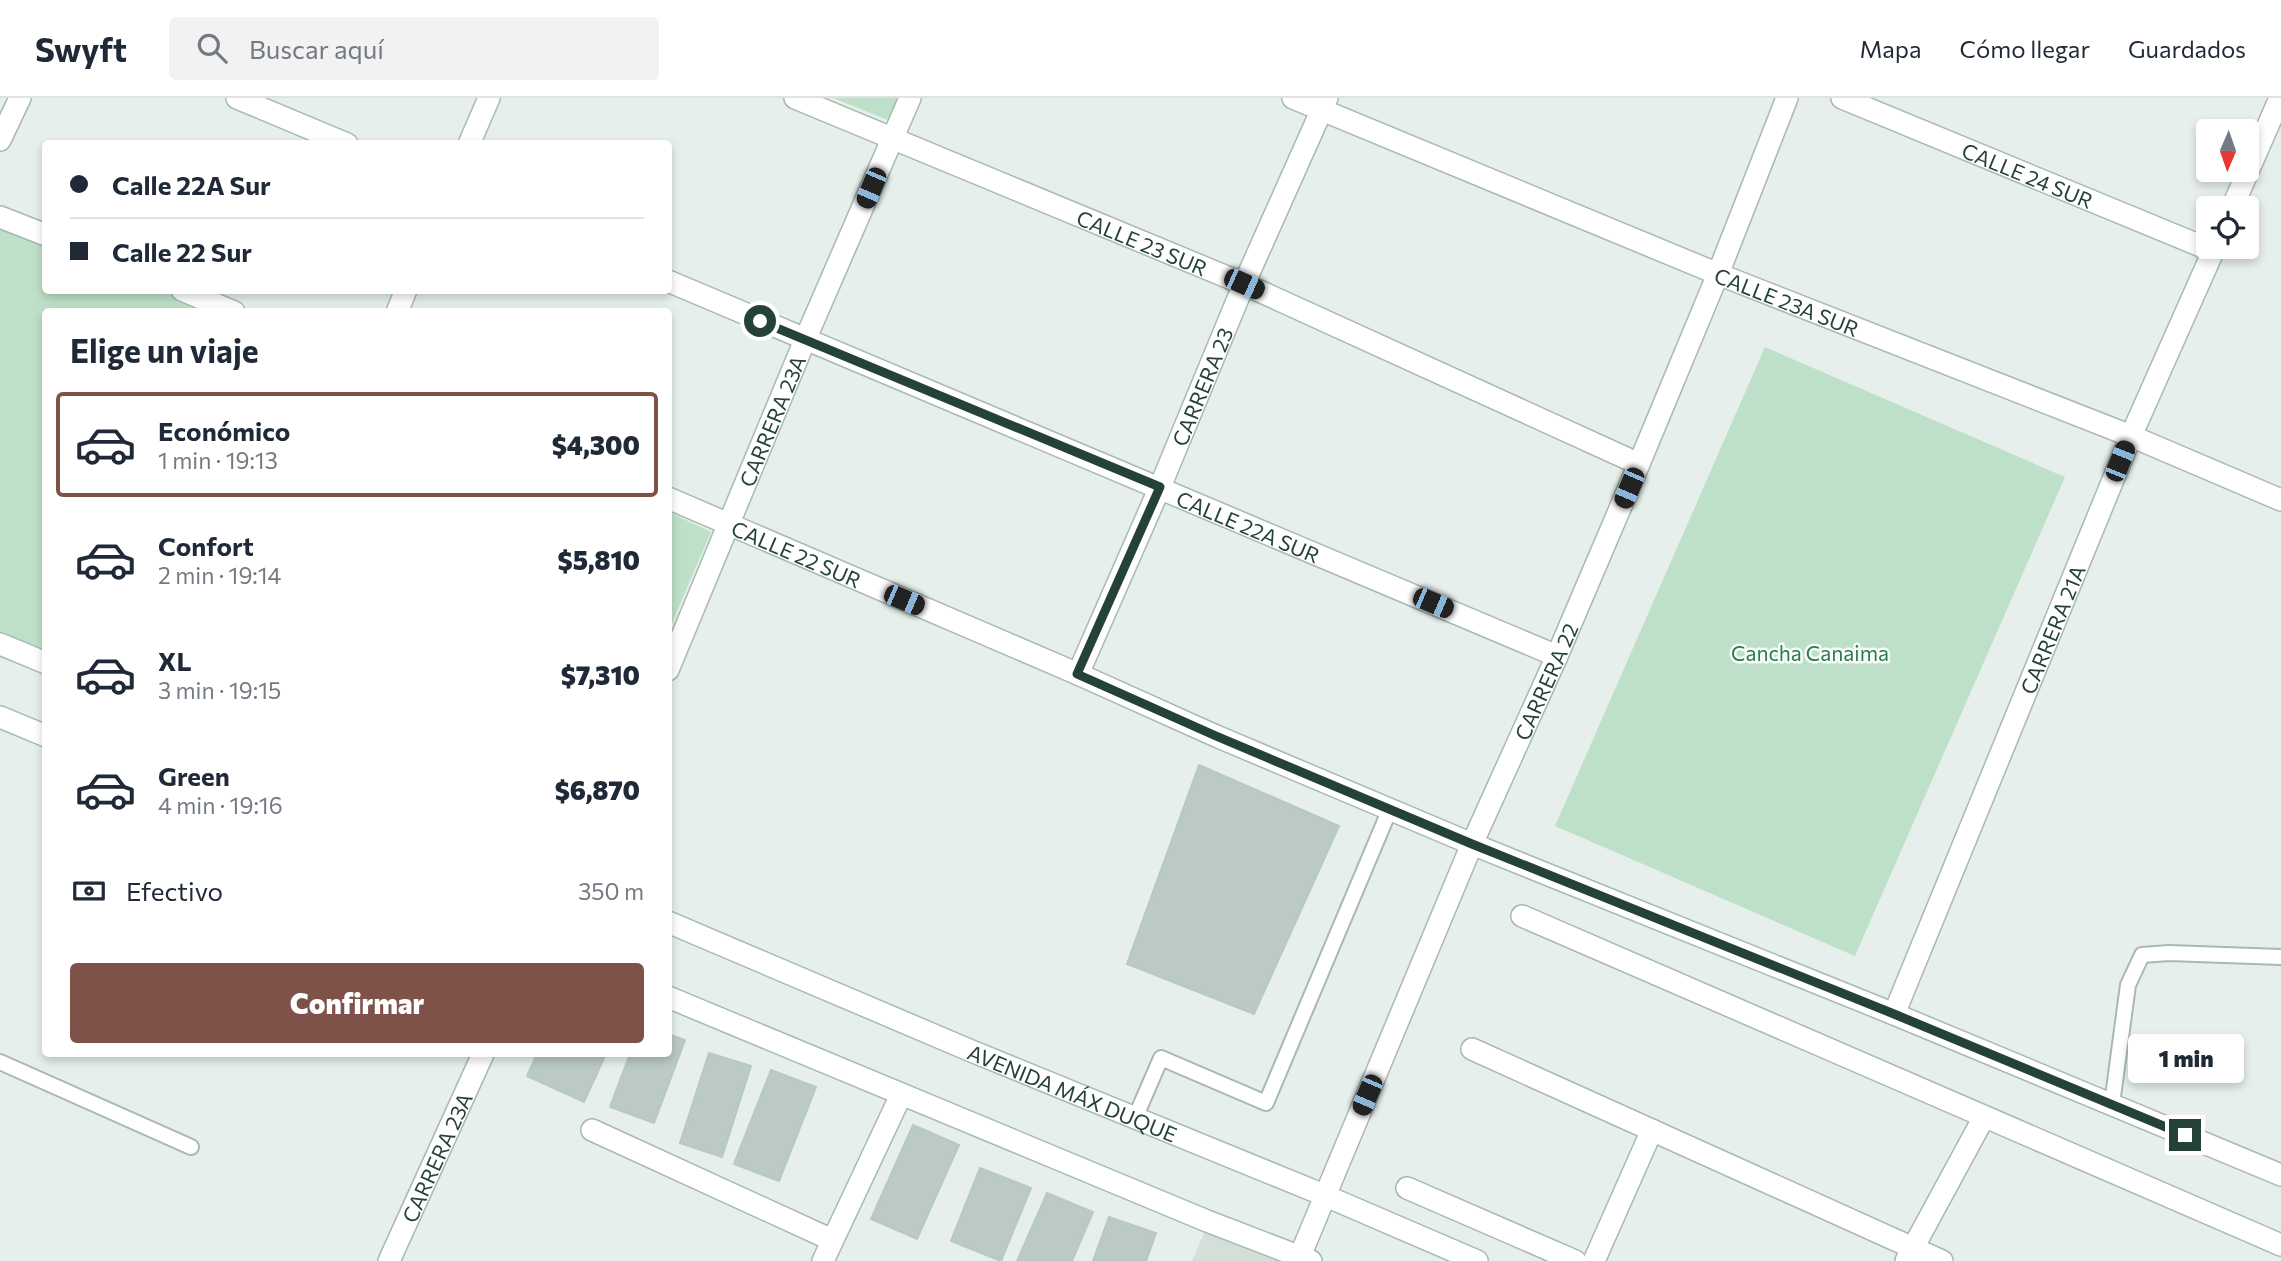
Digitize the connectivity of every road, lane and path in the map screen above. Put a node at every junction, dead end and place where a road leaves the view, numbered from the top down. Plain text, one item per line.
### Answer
1 (20, 98) edge
2 (237, 98) edge
3 (489, 98) edge
4 (795, 98) edge
5 (910, 98) edge
6 (1293, 98) edge
7 (1787, 98) edge
8 (1842, 98) edge
9 (2280, 98) edge
10 (1325, 104) edge
11 (893, 137) junction
12 (0, 139) edge
13 (337, 140) edge
14 (471, 140) edge
15 (2237, 196) edge
16 (0, 217) edge
17 (42, 233) edge
18 (2196, 242) edge
19 (2210, 259) edge
20 (1718, 274) junction
21 (672, 283) edge
22 (1244, 284) junction
23 (191, 294) edge
24 (225, 308) edge
25 (805, 340) junction
26 (2131, 436) junction
27 (1639, 464) junction
28 (1160, 487) junction
29 (672, 500) edge
30 (2281, 500) edge
31 (730, 526) junction
32 (0, 644) edge
33 (1557, 656) junction
34 (42, 661) edge
35 (672, 661) edge
36 (1077, 674) junction
37 (0, 717) edge
38 (42, 734) edge
39 (1390, 809) junction
40 (1472, 844) junction
41 (1522, 916) dead end
42 (672, 924) edge
43 (2281, 957) edge
44 (672, 999) edge
45 (1894, 1014) junction
46 (1472, 1049) dead end
47 (482, 1057) edge
48 (0, 1062) edge
49 (901, 1095) junction
50 (2112, 1104) junction
51 (1984, 1117) junction
52 (1135, 1118) junction
53 (592, 1130) dead end
54 (1652, 1130) junction
55 (191, 1147) dead end
56 (2281, 1175) edge
57 (1407, 1188) dead end
58 (1325, 1196) junction
59 (832, 1240) junction
60 (2281, 1245) edge
61 (1909, 1255) edge
62 (1303, 1259) edge
63 (389, 1261) edge
64 (823, 1261) edge
65 (1477, 1261) edge
66 (1575, 1261) edge
67 (1594, 1261) edge
68 (1942, 1261) edge

1 - 12 street
2 - 13 street
3 - 14 street
4 - 11 street, CALLE 23 SUR
5 - 11 street, CARRERA 23A
6 - 10 street, CALLE 23A SUR
7 - 20 street, CARRERA 22
8 - 18 street, CALLE 24 SUR
9 - 15 street
10 - 20 street, CALLE 23A SUR
10 - 22 street, CARRERA 23
11 - 22 street, CALLE 23 SUR
11 - 25 street, CARRERA 23A
16 - 17 street
19 - 26 street, CARRERA 21A
20 - 26 street, CALLE 23A SUR
20 - 27 street, CARRERA 22
21 - 25 street, CALLE 22A SUR
22 - 27 street, CALLE 23 SUR
22 - 28 street, CARRERA 23
23 - 24 street
25 - 28 street, CALLE 22A SUR
25 - 31 street, CARRERA 23A
26 - 30 street, CALLE 23A SUR
26 - 45 street, CARRERA 21A
27 - 33 street, CARRERA 22
28 - 33 street, CALLE 22A SUR
28 - 36 street, CARRERA 23
29 - 31 street, CALLE 22 SUR
31 - 35 street, CARRERA 23A
31 - 36 street, CALLE 22 SUR
32 - 34 street
33 - 40 street, CARRERA 22
36 - 39 street, CALLE 22 SUR
37 - 38 street
39 - 40 street, CALLE 22 SUR
39 - 52 lane
40 - 45 street, CALLE 22 SUR
40 - 58 street, CARRERA 22
41 - 51 street
42 - 52 street, AVENIDA MÁX DUQUE
43 - 50 lane
44 - 49 street
45 - 50 street, CALLE 22 SUR
46 - 54 street
47 - 63 street, CARRERA 23A
48 - 55 lane
49 - 59 street
49 - 62 street
50 - 56 street, CALLE 22 SUR
51 - 60 street
51 - 61 street
52 - 58 street, AVENIDA MÁX DUQUE
53 - 59 street
54 - 61 street
54 - 67 street
57 - 66 street
58 - 62 street, CARRERA 22
58 - 65 street, AVENIDA MÁX DUQUE
59 - 64 street
61 - 68 street

